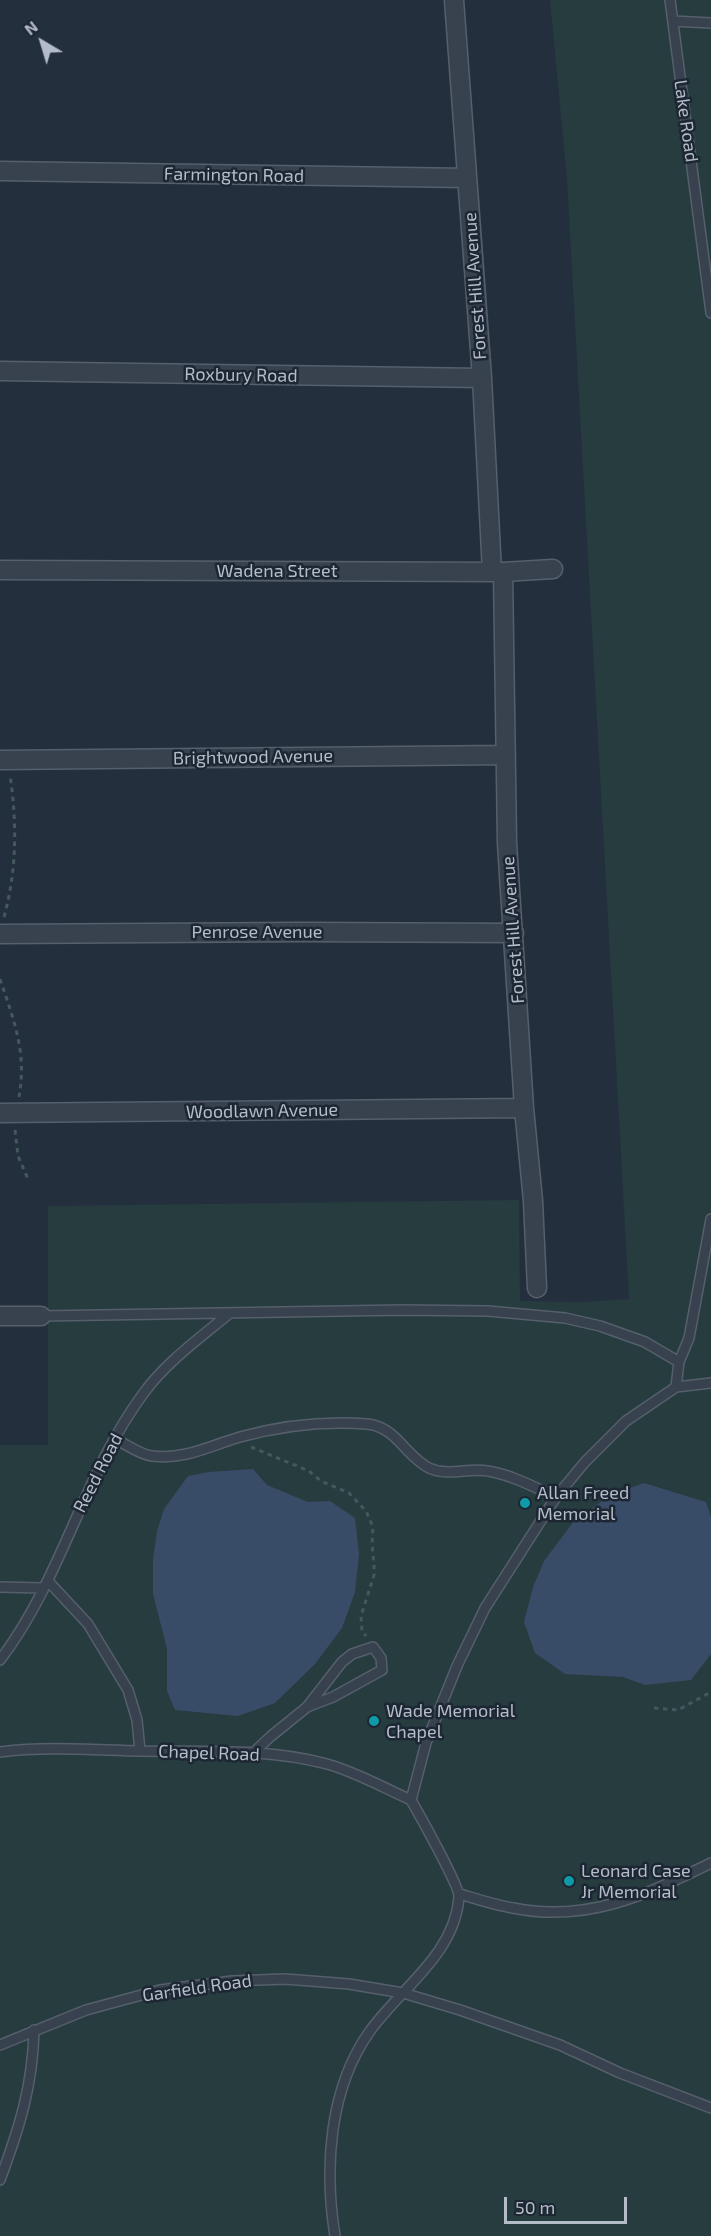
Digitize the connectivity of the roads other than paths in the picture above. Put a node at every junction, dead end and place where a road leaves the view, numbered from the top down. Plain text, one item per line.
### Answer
1 (454, 0) edge
2 (670, 0) edge
3 (673, 21) junction
4 (711, 23) edge
5 (0, 171) edge
6 (467, 178) junction
7 (711, 313) edge
8 (0, 371) edge
9 (482, 378) junction
10 (553, 569) dead end
11 (0, 570) edge
12 (498, 572) junction
13 (506, 755) junction
14 (3, 760) edge
15 (2, 927) edge
16 (514, 933) junction
17 (524, 1108) junction
18 (8, 1113) edge
19 (711, 1219) edge
20 (537, 1288) dead end
21 (230, 1313) junction
22 (0, 1316) edge
23 (41, 1316) joint
24 (679, 1362) junction
25 (711, 1383) edge
26 (676, 1387) junction
27 (115, 1439) junction
28 (556, 1497) junction
29 (45, 1584) junction
30 (0, 1587) edge
31 (0, 1660) edge
32 (307, 1707) junction
33 (140, 1751) junction
34 (0, 1752) edge
35 (253, 1753) junction
36 (411, 1800) junction
37 (711, 1863) edge
38 (460, 1894) junction
39 (403, 1993) junction
40 (34, 2030) junction
41 (0, 2045) edge
42 (711, 2108) edge
43 (0, 2180) edge
44 (335, 2236) edge

1 - 6 street, Forest Hill Avenue
2 - 3 lane, Lake Road
3 - 4 lane
3 - 7 lane, Lake Road
5 - 6 street, Farmington Road
6 - 9 street, Forest Hill Avenue
8 - 9 street, Roxbury Road
9 - 12 street, Forest Hill Avenue
10 - 12 street, Wadena Street
11 - 12 street, Wadena Street
12 - 13 street, Forest Hill Avenue
13 - 14 street, Brightwood Avenue
13 - 16 street, Forest Hill Avenue
15 - 16 street, Penrose Avenue
16 - 17 street, Forest Hill Avenue
17 - 18 street, Woodlawn Avenue
17 - 20 street, Forest Hill Avenue
19 - 24 lane
21 - 23 lane
21 - 24 lane
21 - 27 lane, Reed Road
22 - 23 street
24 - 26 lane
25 - 26 lane
26 - 28 lane
27 - 28 lane
27 - 29 lane, Reed Road
28 - 36 lane
29 - 30 lane
29 - 31 lane, Reed Road
29 - 33 lane
32 - 32 lane
32 - 35 lane
33 - 34 lane, Chapel Road
33 - 35 lane, Chapel Road
35 - 36 lane, Chapel Road
36 - 38 lane
37 - 38 lane
38 - 39 lane
39 - 40 lane, Garfield Road
39 - 42 lane, Garfield Road
39 - 44 lane
40 - 41 lane, Garfield Road
40 - 43 lane

